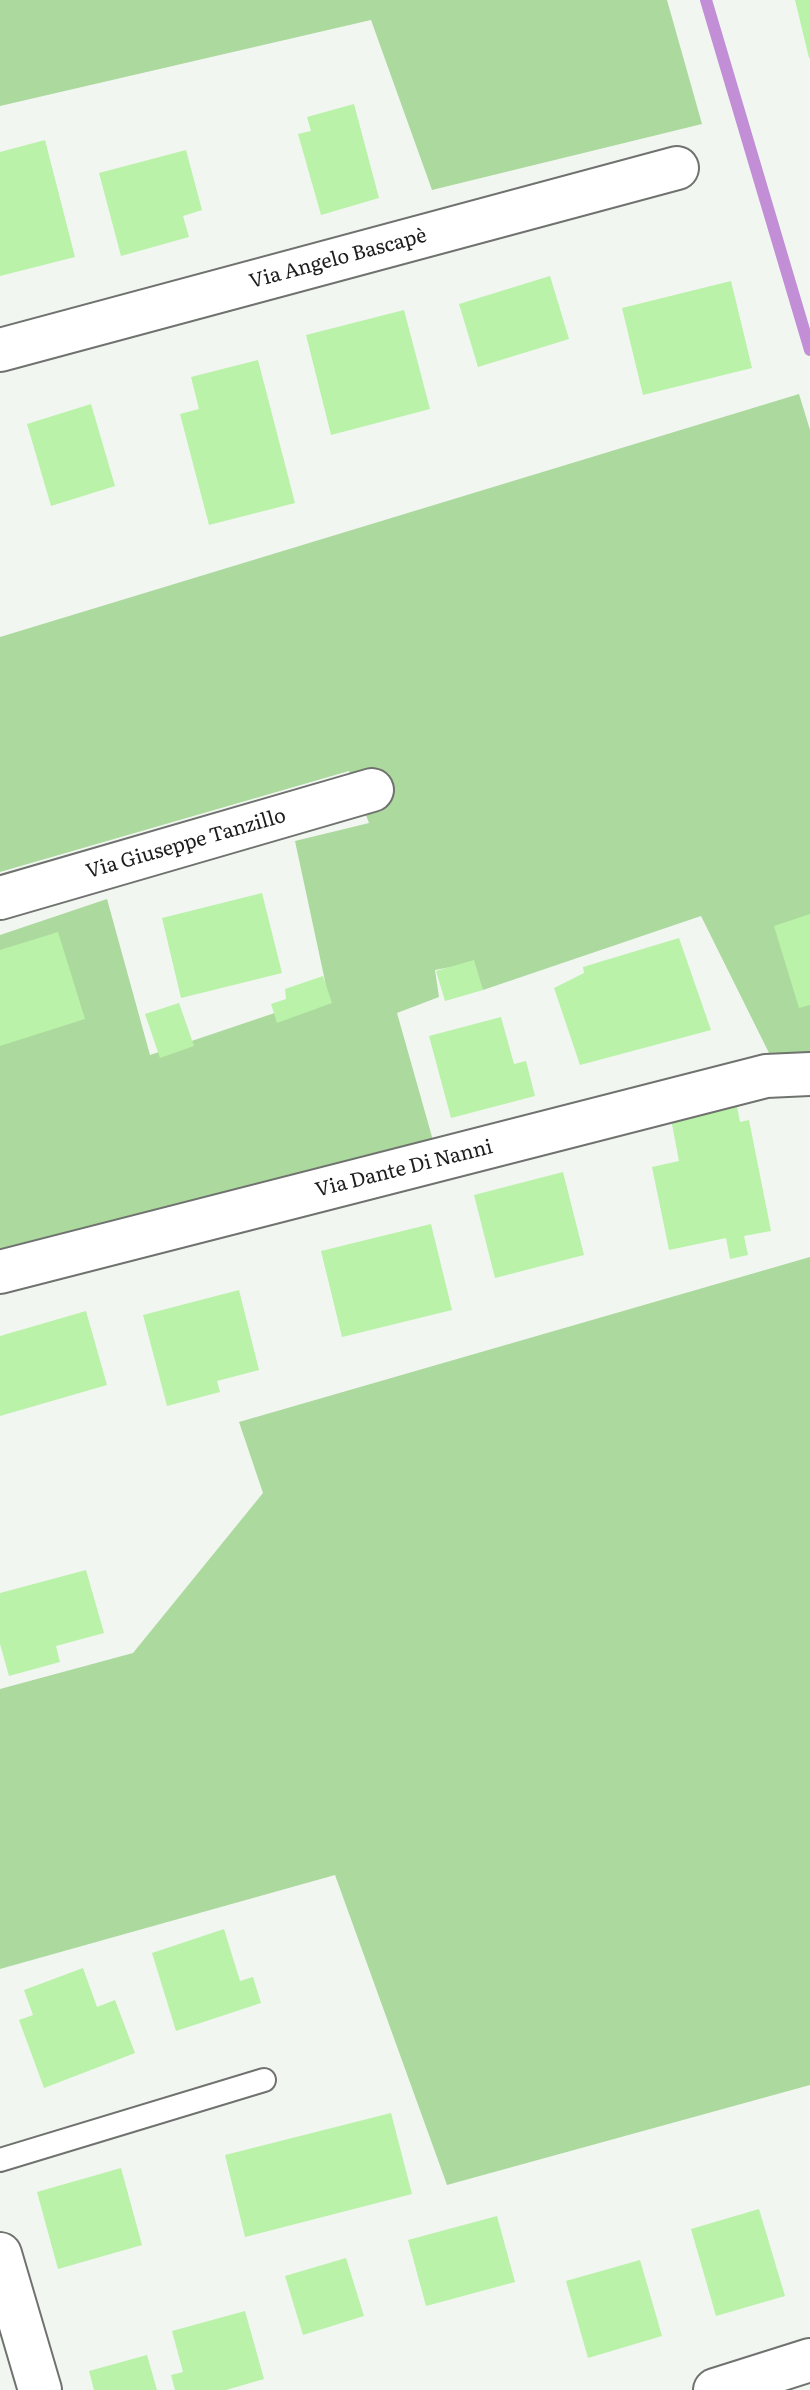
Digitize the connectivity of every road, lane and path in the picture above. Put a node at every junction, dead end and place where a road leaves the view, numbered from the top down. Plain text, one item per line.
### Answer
1 (677, 168) dead end
2 (0, 350) edge
3 (372, 790) dead end
4 (0, 898) edge
5 (810, 1074) edge
6 (0, 1272) edge
7 (264, 2080) dead end
8 (0, 2160) edge
9 (0, 2254) edge
10 (810, 2360) edge
11 (40, 2390) edge
12 (715, 2390) edge

1 - 2 street, Via Angelo Bascapè
3 - 4 street, Via Giuseppe Tanzillo
5 - 6 street, Via Dante Di Nanni
7 - 8 lane
9 - 11 street
10 - 12 street

